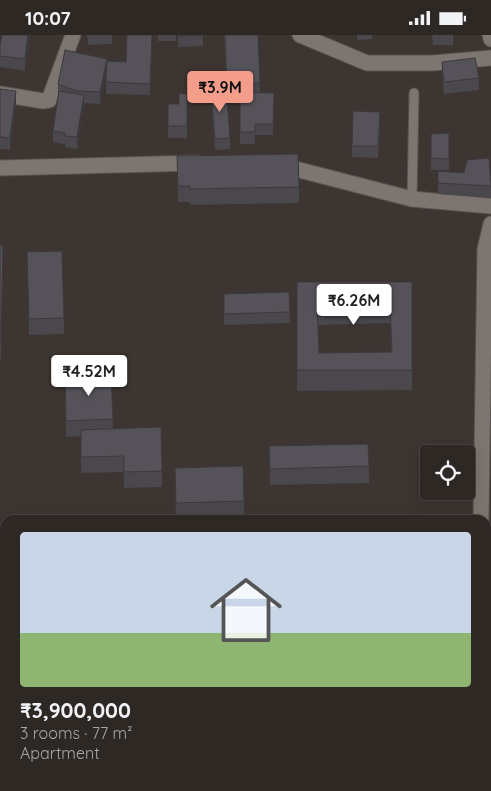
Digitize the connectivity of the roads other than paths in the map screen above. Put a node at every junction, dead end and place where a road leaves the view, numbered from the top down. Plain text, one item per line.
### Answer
1 (73, 35) edge
2 (300, 35) edge
3 (490, 35) edge
4 (491, 39) edge
5 (491, 59) edge
6 (414, 93) dead end
7 (0, 94) edge
8 (210, 163) edge
9 (269, 163) edge
10 (0, 168) edge
11 (412, 199) junction
12 (491, 206) edge
13 (491, 224) edge
14 (488, 247) edge
15 (481, 515) edge

1 - 7 street
2 - 5 street
3 - 4 street
6 - 11 lane
8 - 10 street
9 - 11 street
11 - 12 street
13 - 14 street
14 - 15 street

